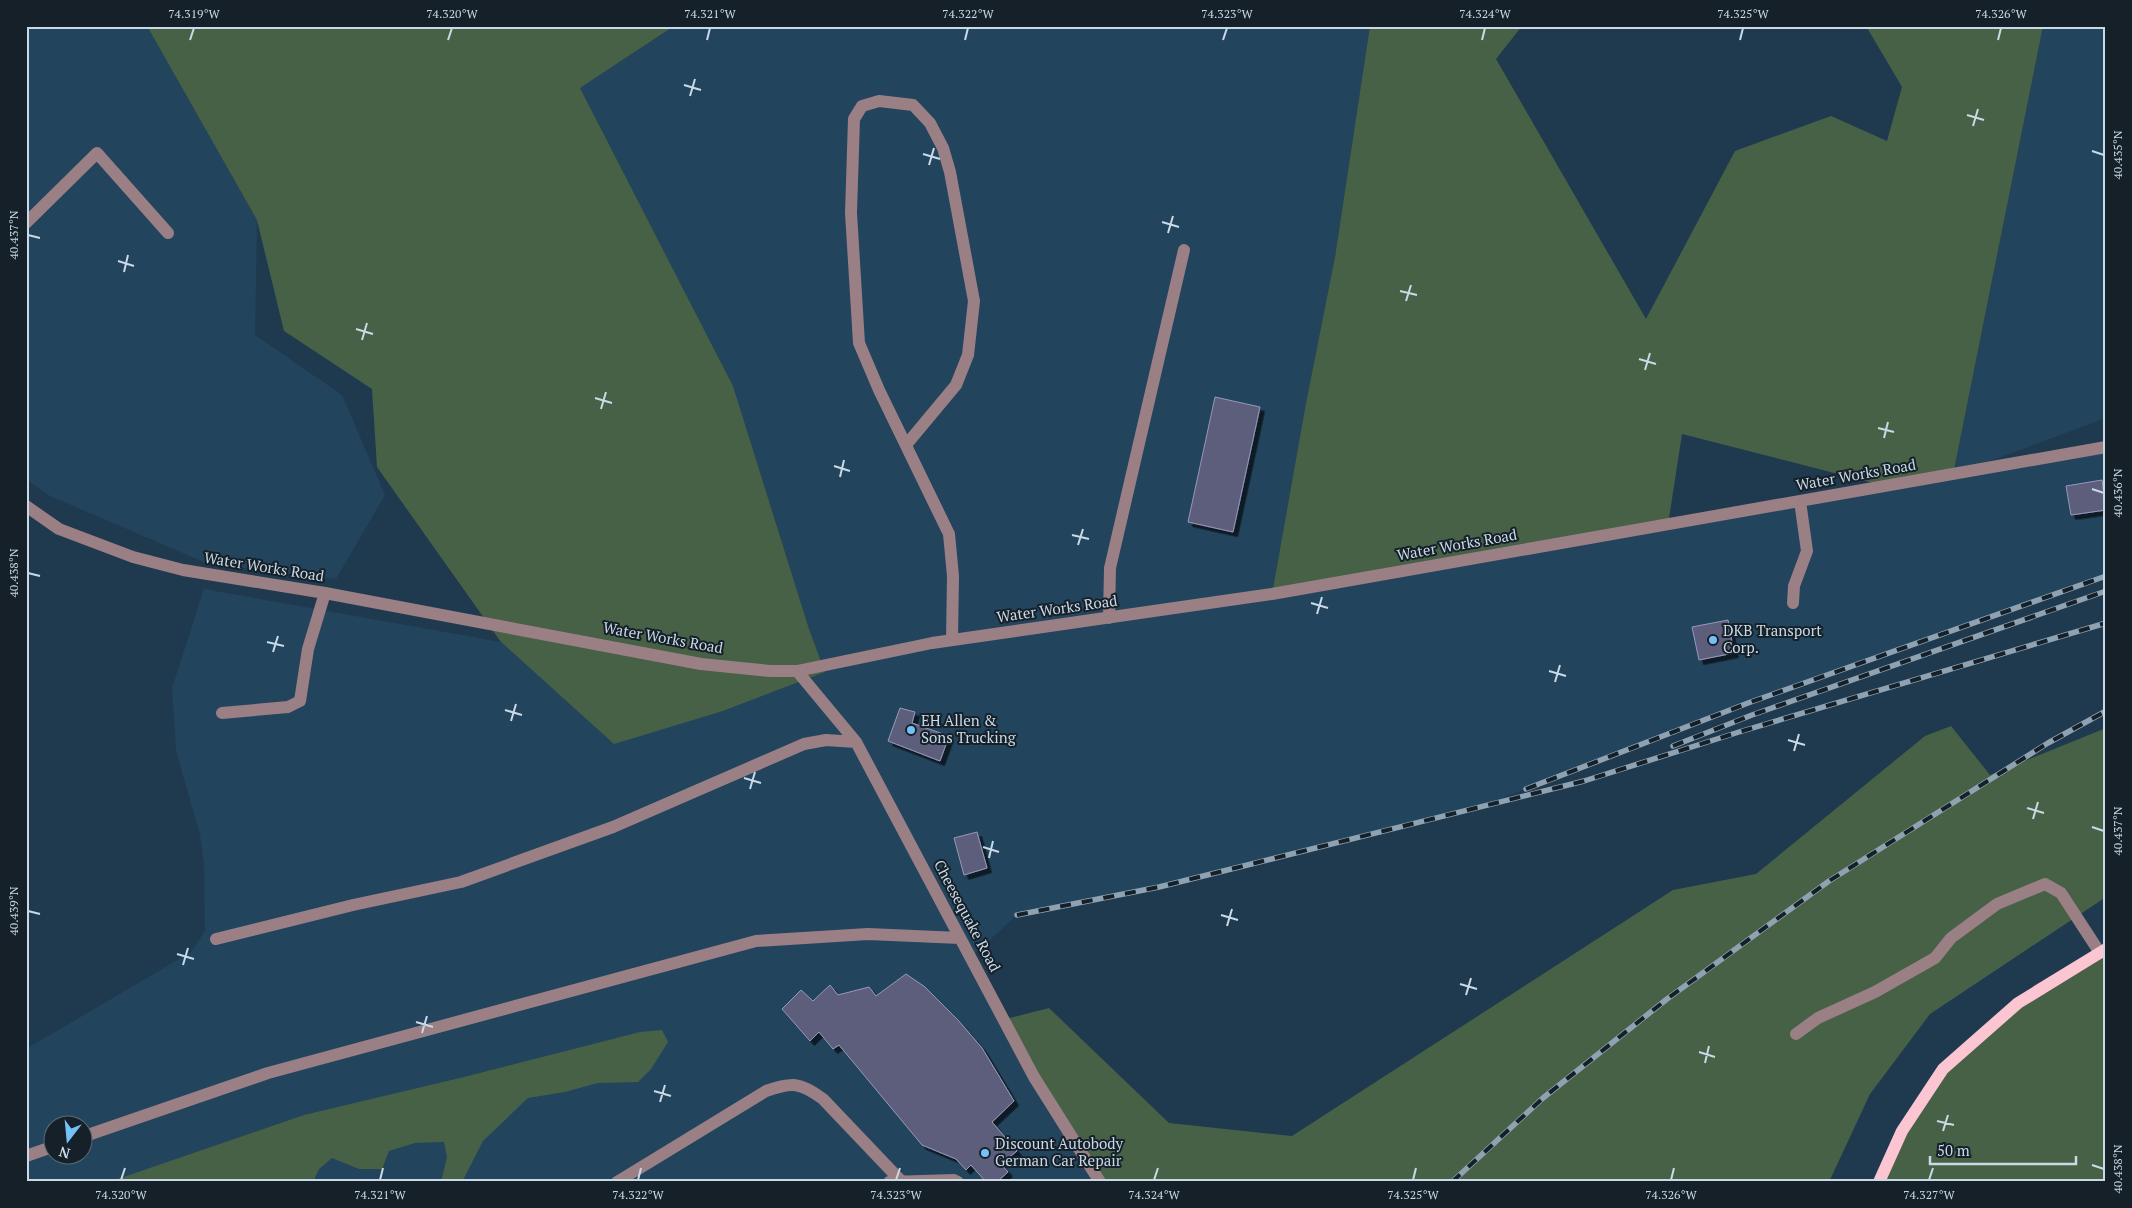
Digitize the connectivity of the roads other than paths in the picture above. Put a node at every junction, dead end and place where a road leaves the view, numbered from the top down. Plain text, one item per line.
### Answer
1 (26, 223) edge
2 (168, 233) dead end
3 (1184, 250) dead end
4 (906, 445) junction
5 (2106, 447) edge
6 (1800, 501) junction
7 (26, 506) edge
8 (325, 593) junction
9 (1793, 603) dead end
10 (1109, 618) junction
11 (952, 640) junction
12 (797, 671) junction
13 (222, 713) dead end
14 (856, 742) junction
15 (960, 938) junction
16 (216, 939) dead end
17 (2103, 951) edge
18 (1796, 1034) dead end
19 (92, 1133) edge
20 (42, 1150) edge
21 (26, 1156) edge
22 (617, 1182) edge
23 (889, 1182) edge
24 (902, 1182) edge
25 (958, 1182) edge
26 (1100, 1182) edge
27 (1879, 1182) edge

1 - 2 street
3 - 10 street
4 - 4 street
4 - 11 street
5 - 6 street, Water Works Road
6 - 9 street
6 - 10 street, Water Works Road
7 - 8 street, Water Works Road
8 - 12 street, Water Works Road
8 - 13 street
10 - 11 street, Water Works Road
11 - 12 street, Water Works Road
12 - 14 street, Cheesequake Road
14 - 15 street, Cheesequake Road
14 - 16 street
15 - 19 street
15 - 26 street, Cheesequake Road
17 - 18 street
17 - 27 main road
20 - 21 street
22 - 24 street
23 - 24 street
24 - 25 street

